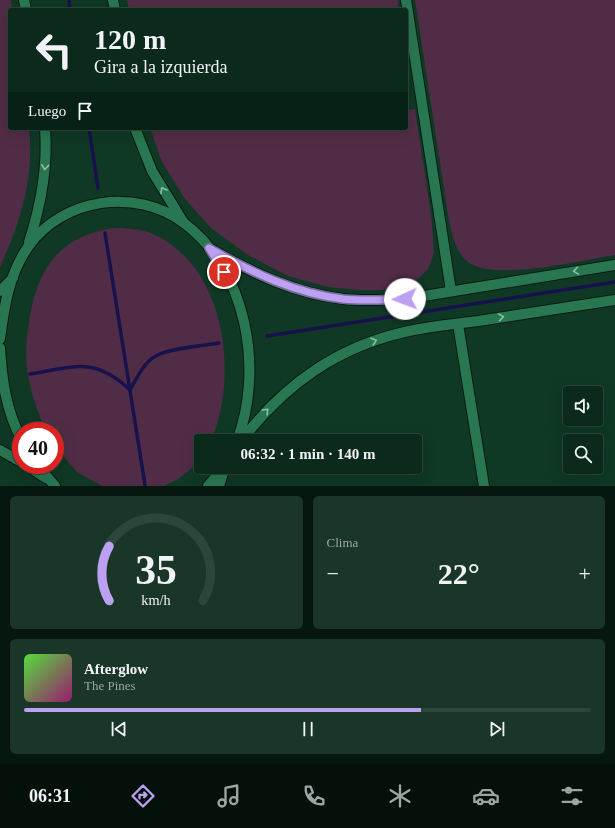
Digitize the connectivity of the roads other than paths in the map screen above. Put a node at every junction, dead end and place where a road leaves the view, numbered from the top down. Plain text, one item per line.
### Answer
1 (408, 13) edge
2 (45, 130) edge
3 (136, 130) edge
4 (184, 223) junction
5 (28, 247) junction
6 (209, 248) junction
7 (615, 265) edge
8 (13, 278) junction
9 (0, 291) edge
10 (451, 291) junction
11 (615, 300) edge
12 (458, 324) junction
13 (0, 339) edge
14 (0, 348) edge
15 (15, 422) edge
16 (239, 434) edge
17 (247, 434) edge
18 (0, 450) edge
19 (12, 457) edge
20 (41, 474) edge
21 (44, 474) edge
22 (218, 474) edge
23 (222, 474) edge
24 (47, 478) junction
25 (55, 486) edge
26 (208, 486) edge
27 (219, 486) edge
28 (484, 486) edge

1 - 10 street
2 -> 5 street
4 -> 3 street
4 - 5 street
4 - 6 street
5 - 8 street
6 - 10 street
6 - 16 street
7 -> 10 street
8 - 9 street
8 - 13 street
12 -> 11 street
17 -> 12 street
12 - 28 street
14 - 15 street
18 - 19 street
20 - 24 street
21 - 24 street
22 - 26 street
23 - 27 street
24 - 25 street

